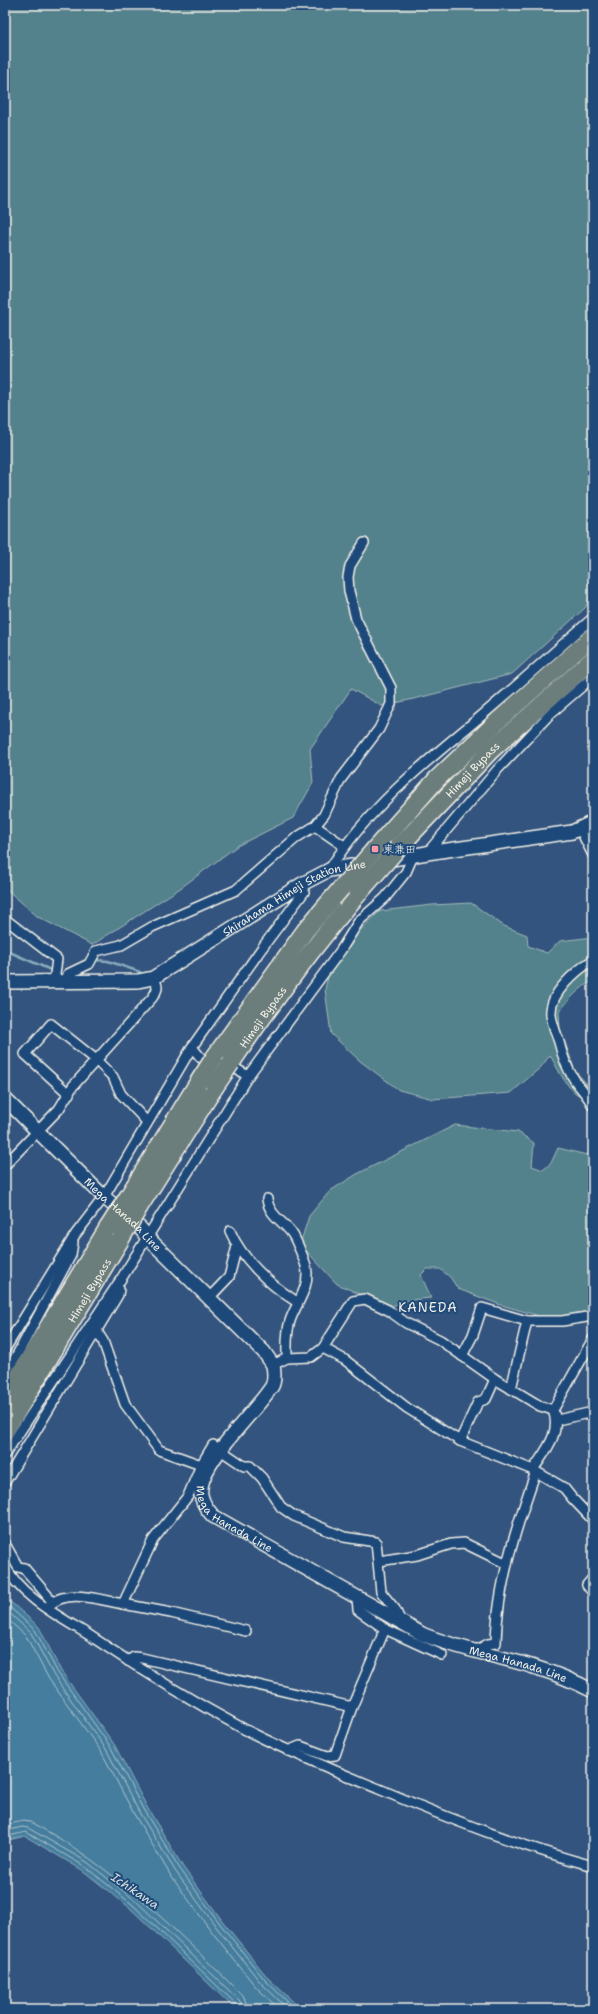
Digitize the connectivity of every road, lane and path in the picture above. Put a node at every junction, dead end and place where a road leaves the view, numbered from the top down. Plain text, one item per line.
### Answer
1 (364, 543) dead end
2 (593, 618) edge
3 (593, 636) edge
4 (593, 659) edge
5 (593, 677) edge
6 (593, 822) edge
7 (315, 826) junction
8 (580, 829) junction
9 (344, 846) junction
10 (427, 853) junction
11 (593, 855) edge
12 (413, 856) junction
13 (329, 870) junction
14 (302, 884) junction
15 (5, 919) edge
16 (593, 960) edge
17 (58, 976) junction
18 (153, 978) junction
19 (5, 982) edge
20 (192, 1047) junction
21 (95, 1059) junction
22 (248, 1076) junction
23 (69, 1094) junction
24 (5, 1099) edge
25 (593, 1106) edge
26 (147, 1122) junction
27 (37, 1131) junction
28 (5, 1164) edge
29 (104, 1196) junction
30 (267, 1199) dead end
31 (134, 1202) junction
32 (230, 1231) dead end
33 (114, 1234) junction
34 (75, 1235) junction
35 (147, 1237) junction
36 (237, 1246) junction
37 (123, 1276) junction
38 (209, 1298) junction
39 (294, 1300) dead end
40 (593, 1316) edge
41 (527, 1321) junction
42 (96, 1330) junction
43 (593, 1339) edge
44 (323, 1348) junction
45 (5, 1349) edge
46 (462, 1356) junction
47 (287, 1358) junction
48 (273, 1365) junction
49 (5, 1377) edge
50 (495, 1379) junction
51 (511, 1389) junction
52 (5, 1399) edge
53 (553, 1410) junction
54 (593, 1412) edge
55 (557, 1420) junction
56 (5, 1431) edge
57 (460, 1441) junction
58 (221, 1449) junction
59 (6, 1452) edge
60 (201, 1465) junction
61 (533, 1470) junction
62 (5, 1482) edge
63 (593, 1520) edge
64 (5, 1544) edge
65 (379, 1561) junction
66 (507, 1564) junction
67 (5, 1565) edge
68 (593, 1578) edge
69 (593, 1592) edge
70 (357, 1596) junction
71 (49, 1604) junction
72 (123, 1604) junction
73 (401, 1624) junction
74 (385, 1629) junction
75 (246, 1631) dead end
76 (421, 1640) junction
77 (475, 1651) junction
78 (442, 1655) dead end
79 (128, 1661) junction
80 (593, 1691) edge
81 (352, 1707) junction
82 (288, 1751) junction
83 (593, 1866) edge

1 - 7 street
2 - 9 street
3 - 31 highway, Himeji Bypass, bridge
4 - 31 highway, Himeji Bypass, bridge
5 - 10 street
6 - 8 main road, Shirahama Himeji Station Line
7 - 9 street
7 - 17 street
8 - 10 main road, Shirahama Himeji Station Line
8 - 11 street
9 - 13 street
10 - 12 main road, Shirahama Himeji Station Line
12 - 13 main road, Shirahama Himeji Station Line
12 - 22 street
13 - 14 main road, Shirahama Himeji Station Line
14 - 18 main road, Shirahama Himeji Station Line
14 - 20 street
15 - 17 street
16 - 25 street
17 - 18 main road, Shirahama Himeji Station Line
17 - 19 main road, Shirahama Himeji Station Line
18 - 21 street
20 - 22 street
20 - 26 street
21 - 23 street
21 - 23 street
21 - 26 street
22 - 35 street
23 - 27 street
24 - 27 main road, Mega Hanada Line
26 - 29 street
27 - 28 street
27 - 29 main road, Mega Hanada Line
29 - 34 street
29 - 35 main road, Mega Hanada Line
30 - 47 street
31 - 33 highway, Himeji Bypass, bridge
32 - 36 street
33 - 52 highway, Himeji Bypass
33 - 56 highway, Himeji Bypass
34 - 45 street
34 - 49 street
35 - 37 street
35 - 38 main road, Mega Hanada Line
36 - 38 street
36 - 39 street
37 - 42 street
37 - 59 street
38 - 48 main road, Mega Hanada Line
40 - 41 street
41 - 46 street
41 - 51 street
42 - 60 street
42 - 62 street
43 - 53 street
44 - 46 street
44 - 47 street
44 - 57 street
46 - 50 street
47 - 48 street
48 - 58 main road, Mega Hanada Line
50 - 51 street
50 - 57 street
51 - 53 street
53 - 55 street
54 - 55 street
55 - 61 street
57 - 61 street
58 - 60 street
58 - 65 street
58 - 70 main road, Mega Hanada Line
60 - 72 street
61 - 63 street
61 - 66 street
64 - 71 street
65 - 66 street
65 - 73 street
66 - 77 street
67 - 71 street
68 - 69 street
70 - 73 main road, Mega Hanada Line
70 - 74 street
71 - 72 street
71 - 79 street
72 - 75 street
73 - 76 main road, Mega Hanada Line
74 - 76 street
74 - 81 street
76 - 77 main road, Mega Hanada Line
76 - 78 street
77 - 80 main road, Mega Hanada Line
79 - 81 street
79 - 82 street
81 - 82 street
82 - 83 street

